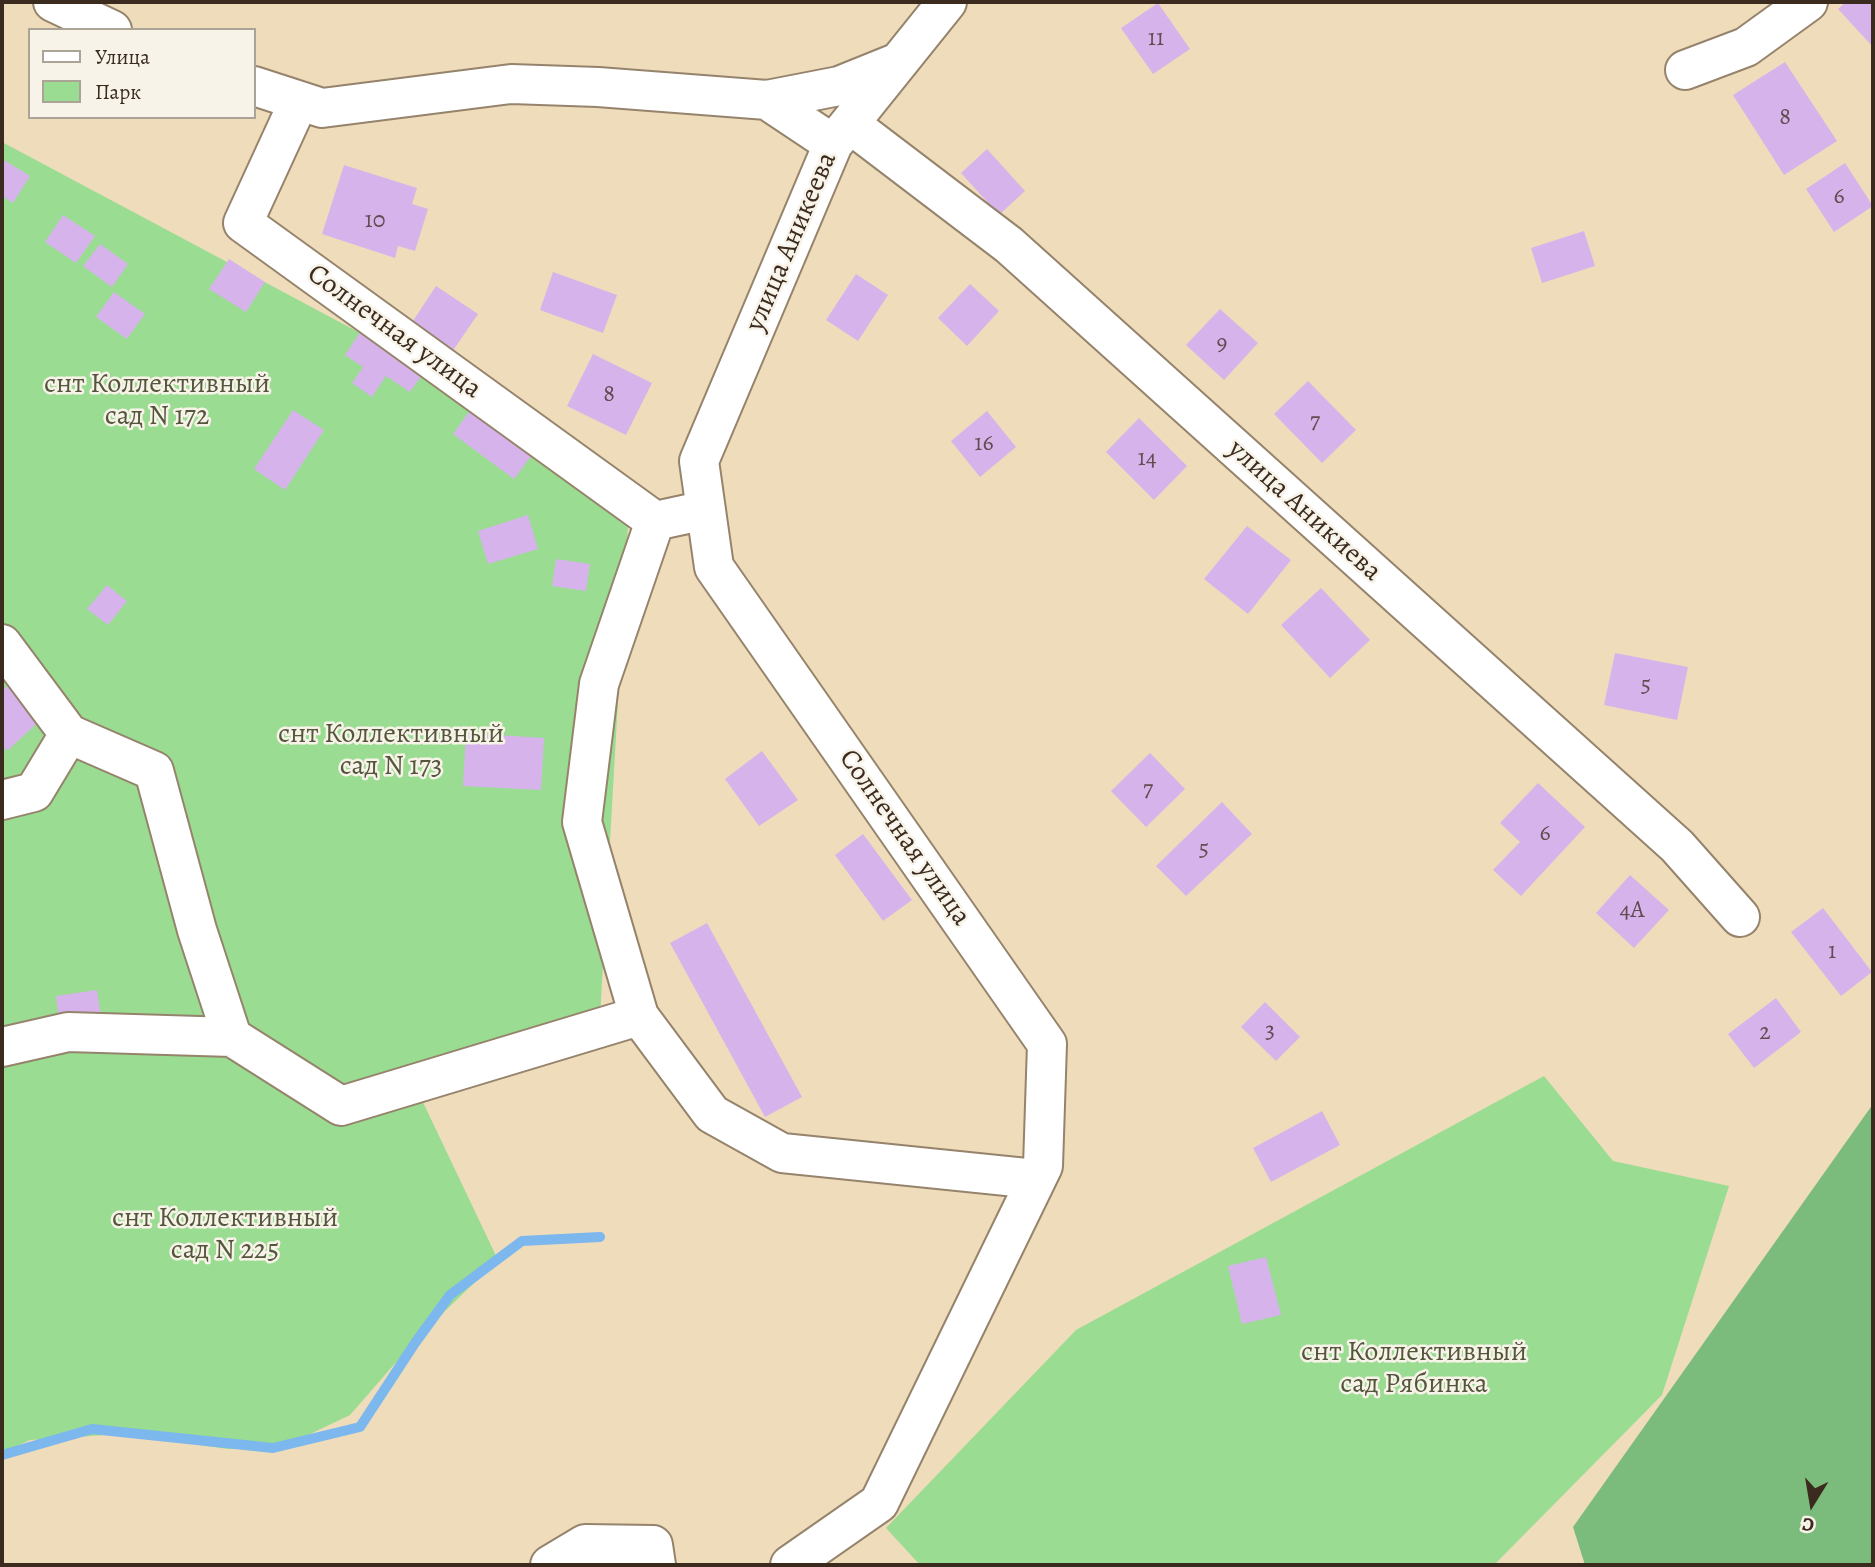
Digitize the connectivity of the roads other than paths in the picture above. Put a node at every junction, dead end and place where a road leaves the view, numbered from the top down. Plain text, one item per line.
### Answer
1 (53, 2) edge
2 (947, 2) edge
3 (1808, 2) edge
4 (108, 28) edge
5 (900, 61) junction
6 (1685, 70) dead end
7 (256, 87) edge
8 (297, 100) junction
9 (767, 100) junction
10 (842, 134) junction
11 (706, 510) junction
12 (655, 521) junction
13 (2, 643) edge
14 (69, 734) junction
15 (2, 800) edge
16 (1740, 917) dead end
17 (639, 1016) junction
18 (232, 1037) junction
19 (2, 1046) edge
20 (1036, 1180) junction
21 (550, 1565) edge
22 (656, 1565) edge
23 (790, 1565) edge

1 - 4 street
2 - 5 street, улица Аникеева
3 - 6 street
5 - 9 street
5 - 10 street, улица Аникеева
7 - 8 street
8 - 9 street
8 - 12 street, Солнечная улица
9 - 10 street, улица Аникиева
10 - 11 street, улица Аникеева
10 - 16 street, улица Аникиева
11 - 12 street
11 - 20 street, Солнечная улица
12 - 17 street
13 - 14 street
14 - 15 street
14 - 18 street
17 - 18 street
17 - 20 street
18 - 19 street
20 - 23 street, Солнечная улица
21 - 22 street

